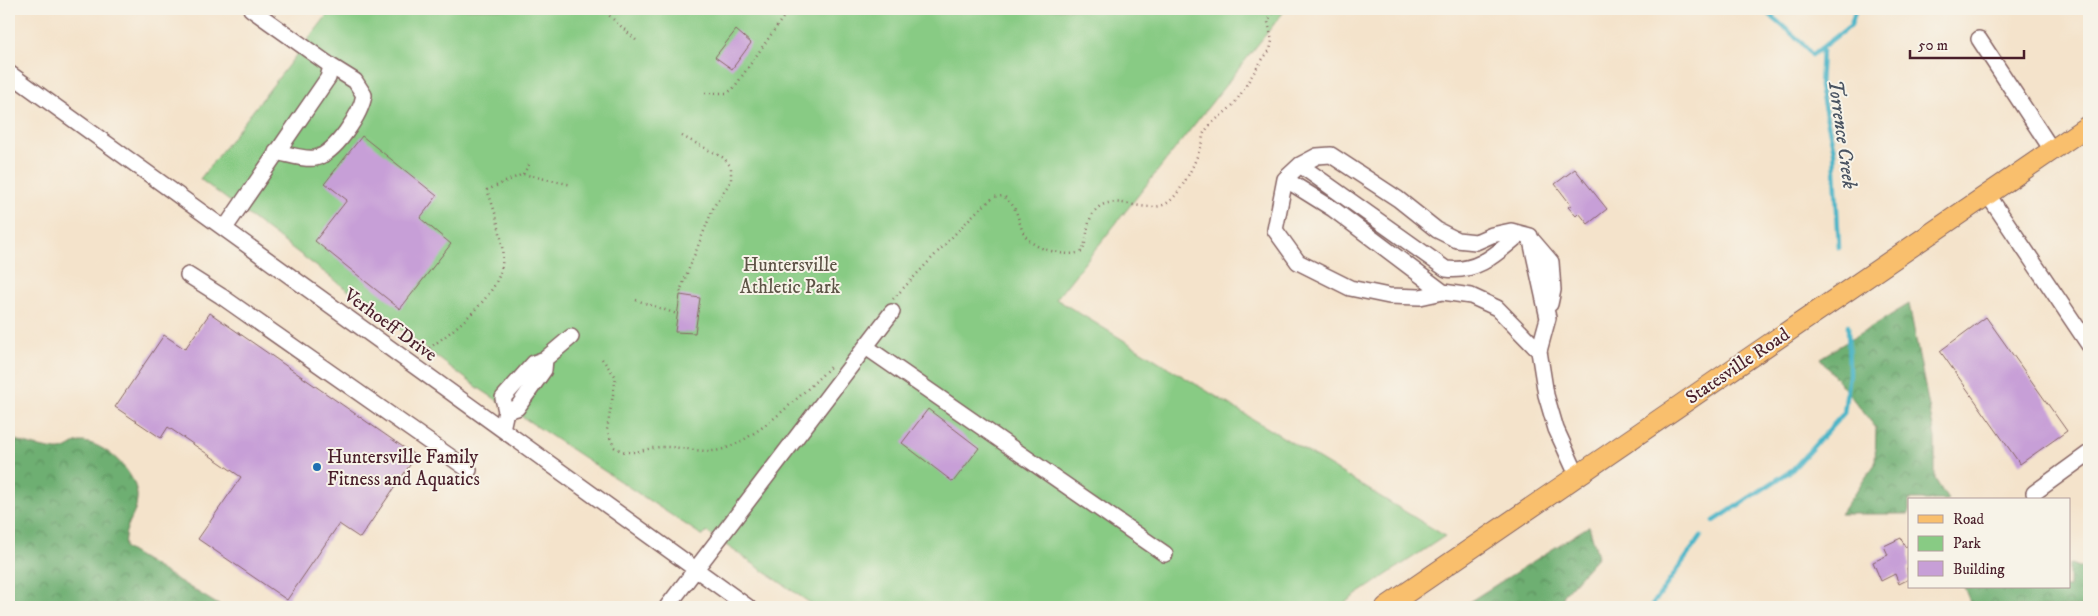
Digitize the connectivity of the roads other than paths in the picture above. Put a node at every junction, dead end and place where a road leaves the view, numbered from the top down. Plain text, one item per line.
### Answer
1 (251, 9) edge
2 (1979, 39) dead end
3 (331, 66) junction
4 (9, 74) edge
5 (2089, 125) edge
6 (2052, 150) junction
7 (276, 152) junction
8 (1300, 165) junction
9 (1285, 179) junction
10 (1988, 195) junction
11 (225, 228) junction
12 (1525, 235) junction
13 (188, 275) dead end
14 (1443, 292) junction
15 (891, 308) road end
16 (571, 337) dead end
17 (2089, 346) edge
18 (866, 347) junction
19 (1539, 351) junction
20 (502, 429) junction
21 (2089, 453) edge
22 (469, 470) dead end
23 (1577, 475) junction
24 (2034, 493) dead end
25 (1165, 554) dead end
26 (695, 570) junction
27 (667, 607) edge
28 (748, 607) edge
29 (1386, 607) edge

1 - 3 street
2 - 6 street
3 - 7 street
3 - 7 street
4 - 11 street, Verhoeff Drive
5 - 6 main road, Statesville Road
6 - 10 main road, Statesville Road
7 - 11 street
8 - 9 street
8 - 12 street
8 - 12 street
9 - 14 street
9 - 14 street
10 - 17 street
10 - 23 main road, Statesville Road
11 - 20 street, Verhoeff Drive
12 - 19 street
13 - 22 street
14 - 19 street
15 - 18 street
16 - 20 street
18 - 25 street
18 - 26 street
19 - 23 street
20 - 26 street, Verhoeff Drive
21 - 24 street
23 - 29 main road, Statesville Road
26 - 27 street
26 - 28 street, Verhoeff Drive

